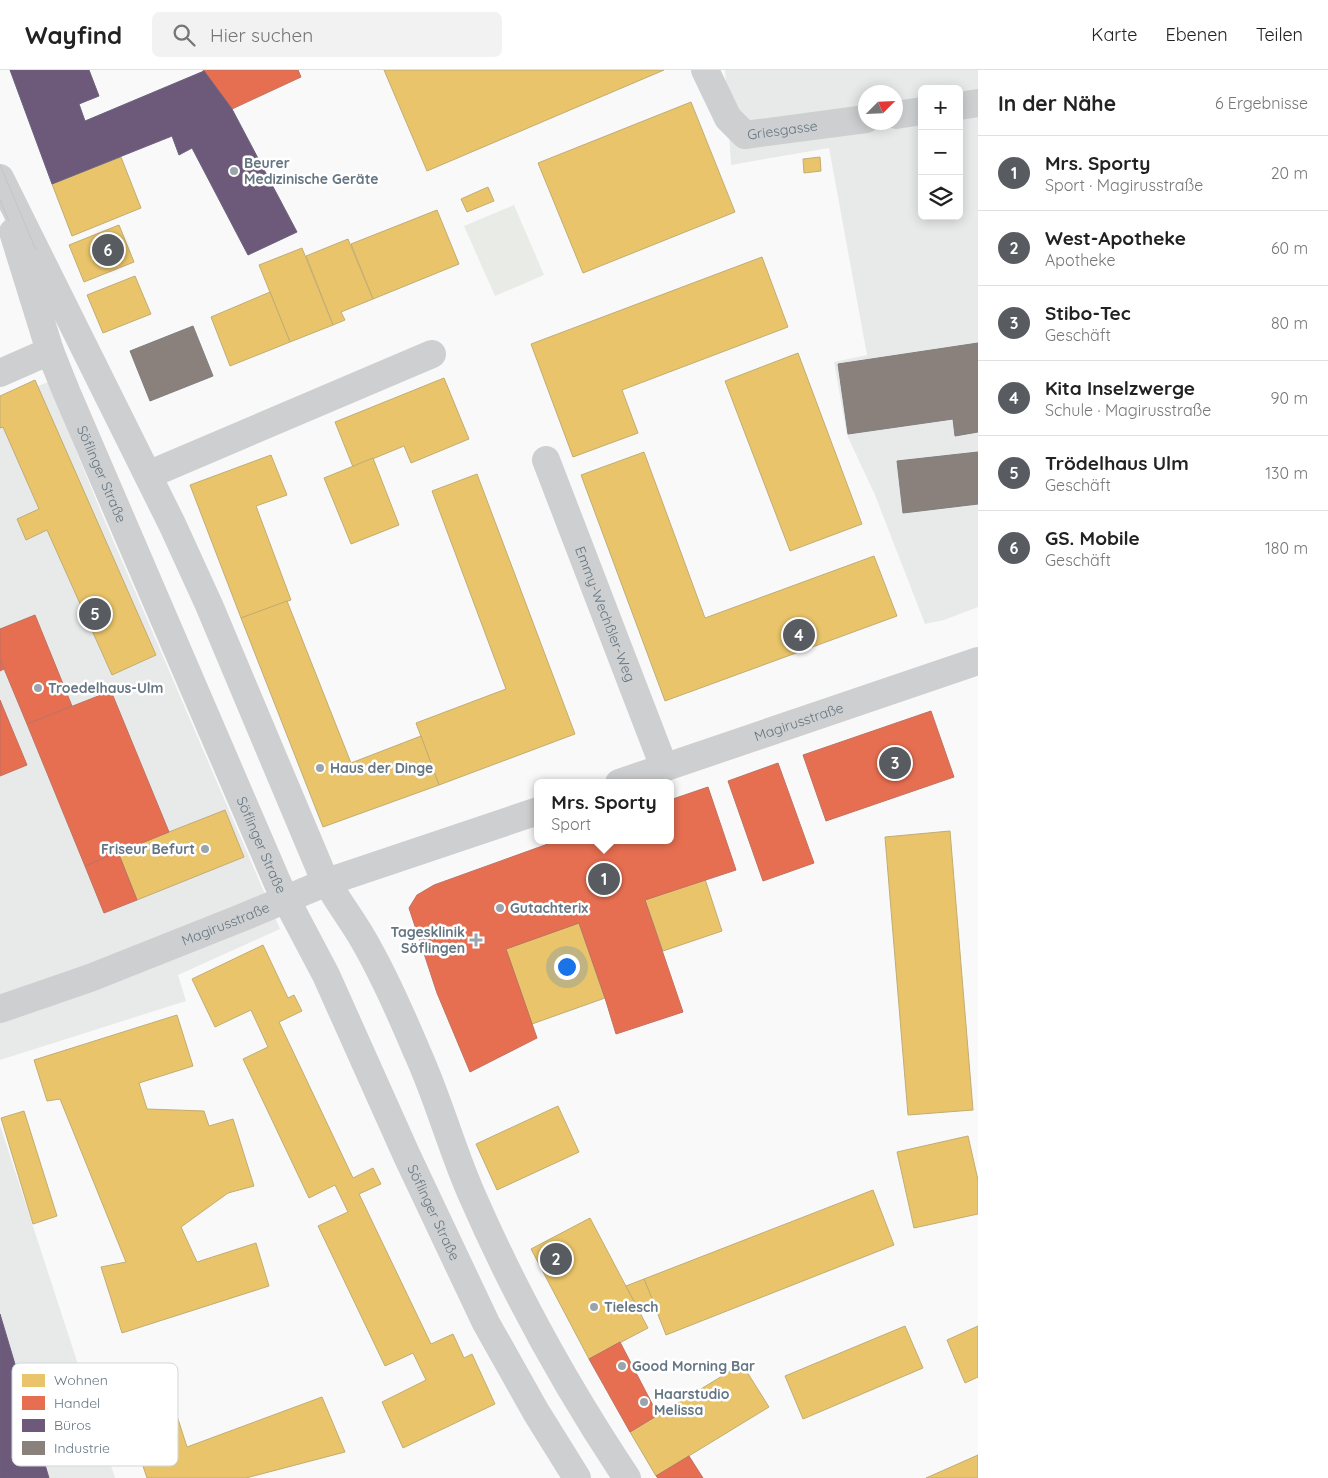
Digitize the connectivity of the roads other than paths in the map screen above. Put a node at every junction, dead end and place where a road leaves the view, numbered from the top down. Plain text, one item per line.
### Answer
1 (705, 70) edge
2 (978, 103) edge
3 (963, 105) edge
4 (918, 112) edge
5 (903, 114) edge
6 (858, 120) edge
7 (0, 178) edge
8 (0, 189) edge
9 (50, 351) junction
10 (432, 354) dead end
11 (0, 373) edge
12 (546, 460) dead end
13 (148, 475) junction
14 (978, 663) edge
15 (664, 767) junction
16 (630, 779) edge
17 (534, 812) edge
18 (327, 882) junction
19 (286, 900) junction
20 (0, 1009) edge
21 (577, 1478) edge
22 (627, 1478) edge

1 - 6 street, Griesgasse
2 - 3 street
4 - 5 street
7 - 13 street
8 - 9 street, Söflinger Straße
9 - 11 street
9 - 19 street, Söflinger Straße
10 - 13 street
12 - 15 street, Emmy-Wechßler-Weg
13 - 18 street
14 - 15 street, Magirusstraße
15 - 16 street, Magirusstraße
17 - 18 street, Magirusstraße
18 - 19 street, Magirusstraße
18 - 22 street
19 - 20 street, Magirusstraße
19 - 21 street, Söflinger Straße

